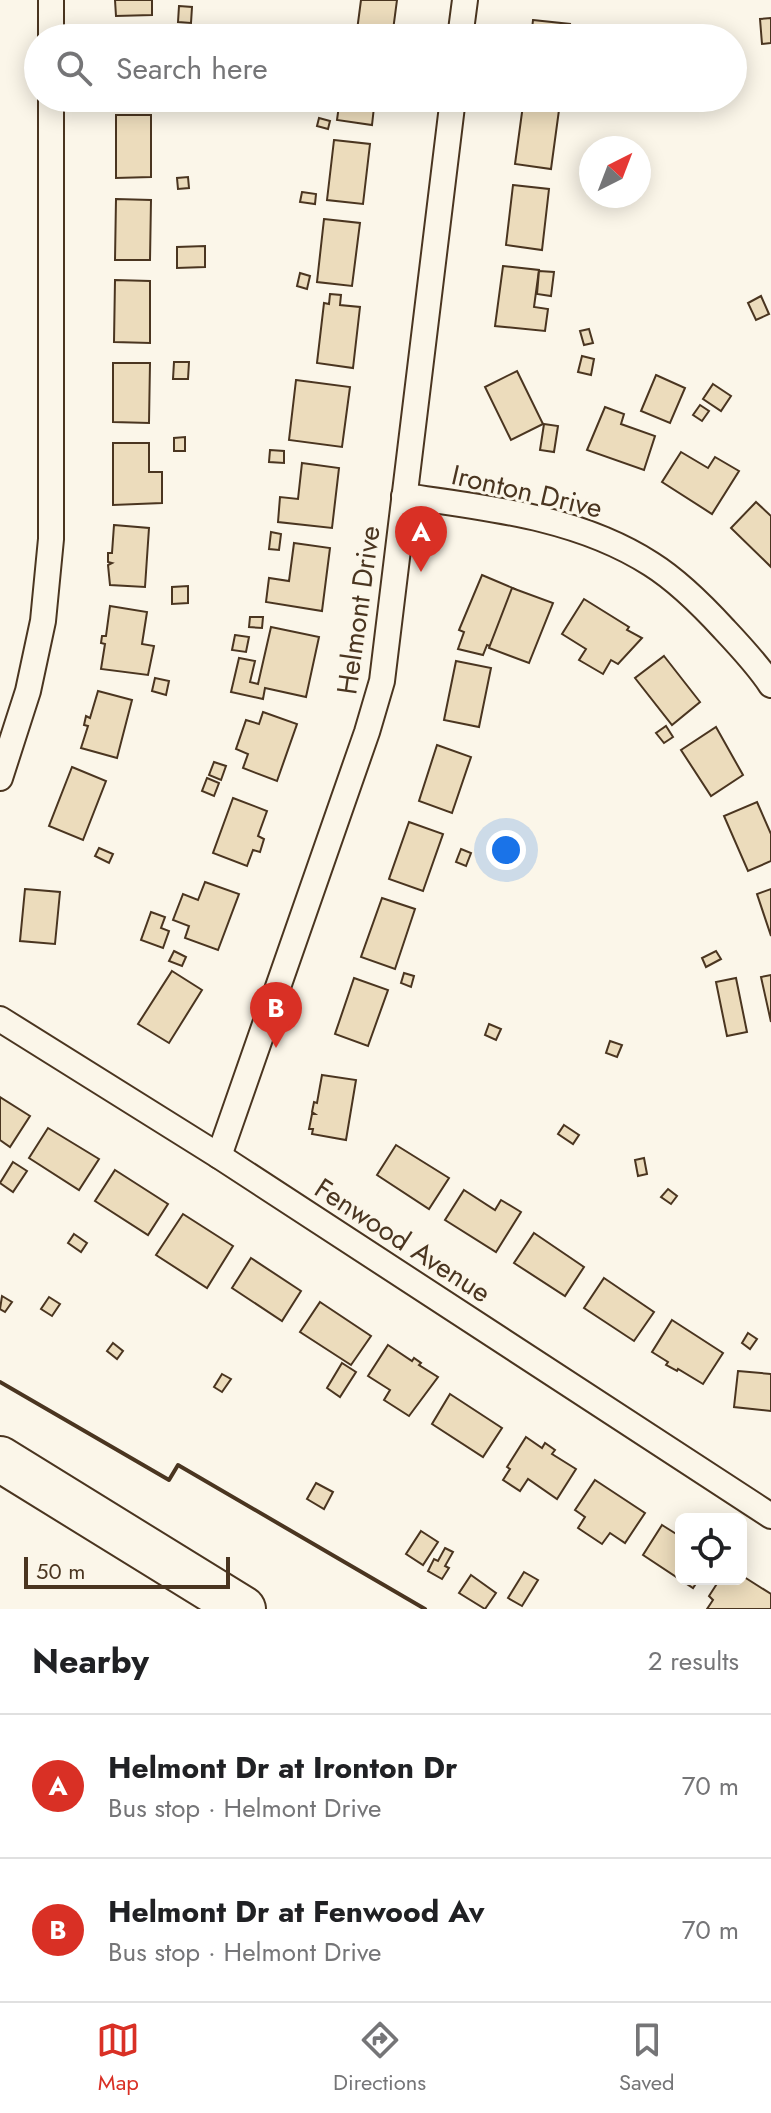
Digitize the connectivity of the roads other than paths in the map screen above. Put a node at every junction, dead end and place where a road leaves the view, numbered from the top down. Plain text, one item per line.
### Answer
1 (51, 0) edge
2 (465, 0) edge
3 (51, 24) edge
4 (462, 24) edge
5 (51, 112) edge
6 (451, 112) edge
7 (404, 496) junction
8 (771, 685) edge
9 (0, 778) edge
10 (0, 1019) edge
11 (219, 1156) junction
12 (0, 1459) edge
13 (84, 1512) junction
14 (771, 1516) edge
15 (243, 1609) edge
16 (272, 1609) edge

1 - 3 street
2 - 4 street
5 - 9 street
6 - 7 street, Helmont Drive
7 - 8 street, Ironton Drive
7 - 11 street, Helmont Drive
10 - 11 street, Fenwood Avenue
11 - 14 street, Fenwood Avenue
12 - 13 highway
13 - 15 highway
13 - 16 highway

